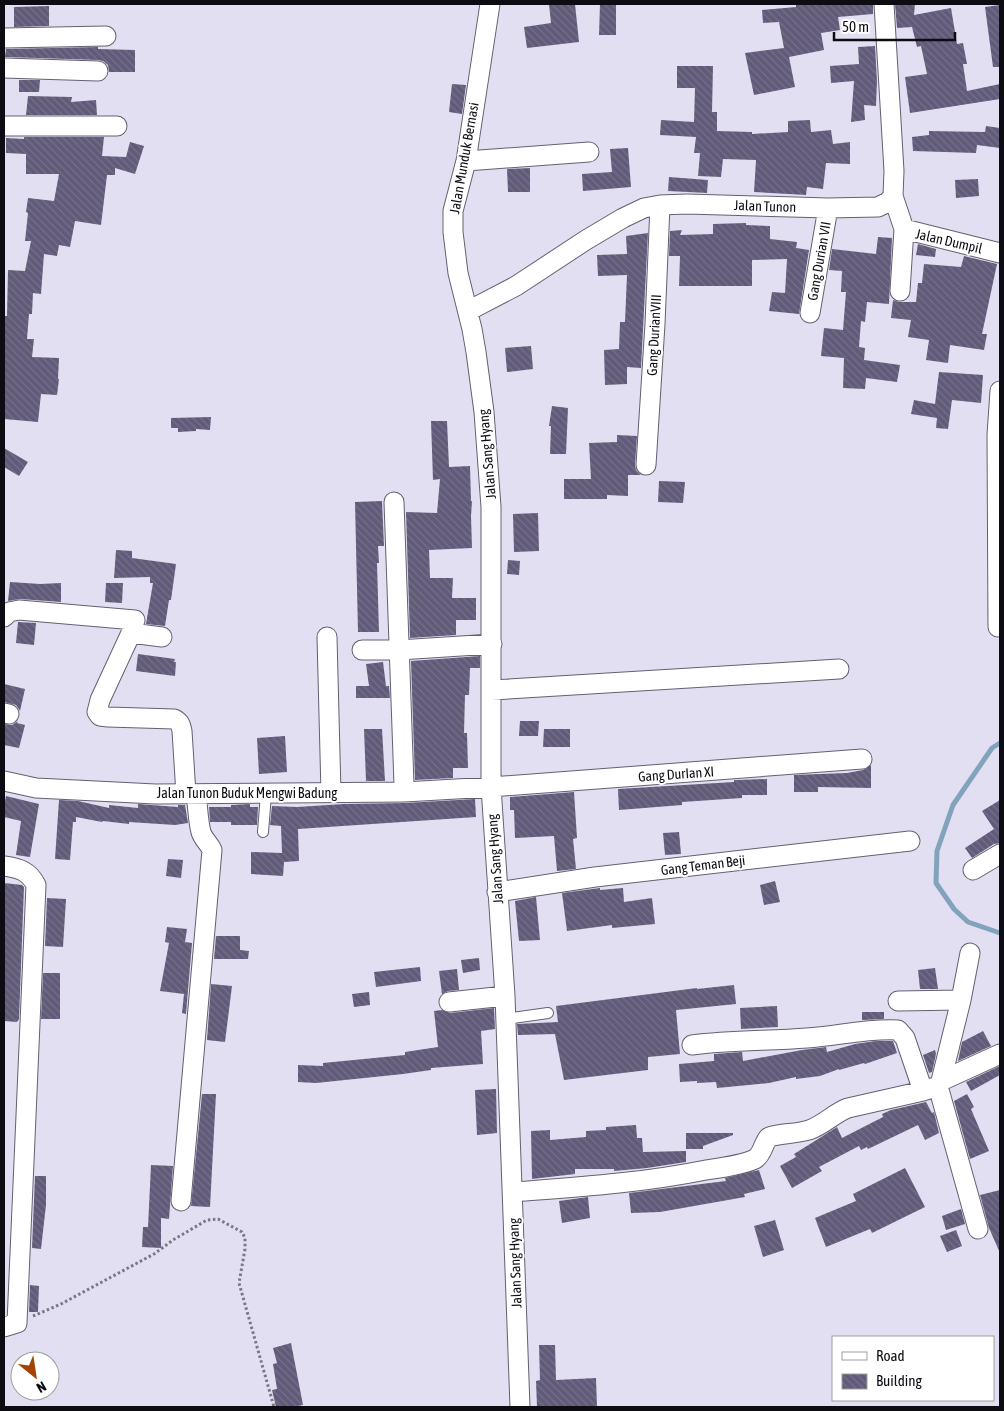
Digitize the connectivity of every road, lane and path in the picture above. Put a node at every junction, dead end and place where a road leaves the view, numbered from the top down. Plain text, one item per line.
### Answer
1 (490, 4) edge
2 (884, 4) edge
3 (106, 36) dead end
4 (4, 38) edge
5 (4, 68) edge
6 (98, 71) dead end
7 (4, 126) edge
8 (117, 126) dead end
9 (589, 152) dead end
10 (466, 161) junction
11 (893, 196) junction
12 (660, 205) junction
13 (828, 208) junction
14 (904, 229) junction
15 (1000, 253) edge
16 (900, 291) dead end
17 (468, 311) junction
18 (810, 313) dead end
19 (1000, 391) edge
20 (999, 436) edge
21 (646, 465) dead end
22 (394, 502) dead end
23 (4, 617) edge
24 (998, 627) dead end
25 (131, 633) junction
26 (162, 637) dead end
27 (326, 637) dead end
28 (492, 644) junction
29 (362, 650) dead end
30 (399, 650) junction
31 (839, 668) dead end
32 (492, 690) junction
33 (862, 759) dead end
34 (4, 780) edge
35 (404, 784) dead end
36 (490, 787) junction
37 (331, 793) junction
38 (266, 794) junction
39 (191, 795) junction
40 (263, 832) dead end
41 (910, 841) dead end
42 (1000, 854) edge
43 (4, 866) edge
44 (974, 870) dead end
45 (497, 892) junction
46 (970, 952) dead end
47 (505, 996) junction
48 (961, 1000) junction
49 (898, 1001) dead end
50 (449, 1002) dead end
51 (548, 1014) dead end
52 (505, 1019) junction
53 (692, 1045) dead end
54 (1000, 1054) edge
55 (934, 1086) junction
56 (513, 1192) junction
57 (182, 1201) dead end
58 (978, 1229) dead end
59 (10, 1325) edge
60 (274, 1407) edge
61 (520, 1407) edge

1 - 10 street, Jalan Munduk Bernasi
2 - 11 street
3 - 4 street
5 - 6 street
7 - 8 street
9 - 10 street
10 - 17 street, Jalan Munduk Bernasi
11 - 13 street, Jalan Tunon
11 - 14 street, Jalan Dumpil
12 - 13 street, Jalan Tunon
12 - 17 street, Jalan Tunon
12 - 21 street, Gang DurianVIII
13 - 18 street, Gang Durian VII
14 - 15 street, Jalan Dumpil
14 - 16 street
17 - 28 street, Jalan Sang Hyang
19 - 20 street
20 - 24 street
22 - 30 street
23 - 25 street
25 - 26 street
25 - 39 street
27 - 37 street
28 - 30 street
28 - 32 street, Jalan Sang Hyang
29 - 30 street
30 - 35 street
31 - 32 street
32 - 36 street, Jalan Sang Hyang
33 - 36 street, Gang DurIan XI
34 - 39 street, Jalan Tunon Buduk Mengwi Badung
36 - 37 street, Jalan Tunon Buduk Mengwi Badung
36 - 45 street, Jalan Sang Hyang
37 - 38 street, Jalan Tunon Buduk Mengwi Badung
38 - 39 street, Jalan Tunon Buduk Mengwi Badung
38 - 40 lane
39 - 57 street
41 - 45 street, Gang Teman Beji
42 - 44 street
43 - 59 street
45 - 47 street, Jalan Sang Hyang
46 - 48 street
47 - 50 street
47 - 52 street, Jalan Sang Hyang
48 - 49 street
48 - 55 street
51 - 52 lane
52 - 56 street, Jalan Sang Hyang
53 - 55 street
54 - 55 street
55 - 56 street
55 - 58 street
56 - 61 street, Jalan Sang Hyang
59 - 60 path

